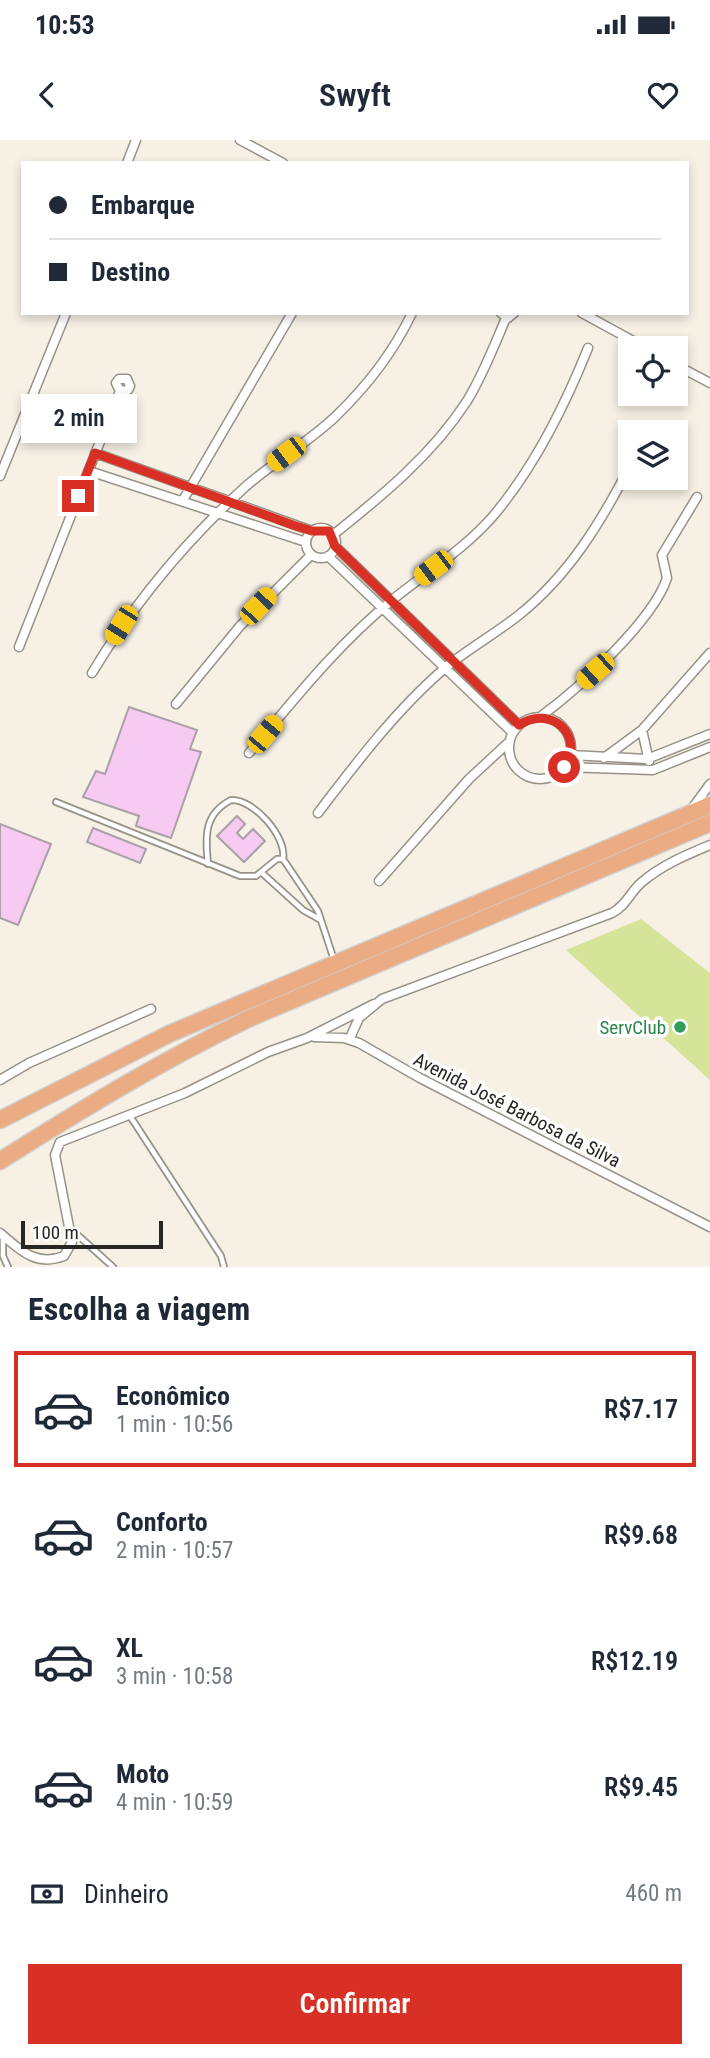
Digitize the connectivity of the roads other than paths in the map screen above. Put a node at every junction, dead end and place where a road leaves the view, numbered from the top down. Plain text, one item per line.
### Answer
1 (136, 140) edge
2 (240, 140) edge
3 (128, 161) edge
4 (279, 161) edge
5 (65, 315) edge
6 (291, 315) edge
7 (411, 315) edge
8 (507, 315) edge
9 (586, 315) edge
10 (624, 336) edge
11 (588, 348) dead end
12 (688, 371) edge
13 (710, 383) edge
14 (120, 391) dead end
15 (95, 453) junction
16 (89, 471) junction
17 (0, 476) edge
18 (618, 487) edge
19 (190, 488) junction
20 (697, 497) dead end
21 (183, 500) junction
22 (231, 502) junction
23 (220, 513) junction
24 (312, 531) junction
25 (333, 535) junction
26 (306, 542) junction
27 (335, 546) junction
28 (311, 555) junction
29 (328, 556) junction
30 (391, 601) junction
31 (381, 609) junction
32 (19, 647) dead end
33 (710, 653) edge
34 (454, 662) junction
35 (445, 668) junction
36 (92, 673) dead end
37 (176, 704) dead end
38 (540, 717) junction
39 (519, 725) junction
40 (642, 730) junction
41 (710, 733) edge
42 (511, 736) junction
43 (710, 747) edge
44 (249, 753) dead end
45 (571, 755) junction
46 (604, 758) junction
47 (648, 759) junction
48 (564, 767) junction
49 (653, 770) junction
50 (710, 784) edge
51 (56, 802) dead end
52 (710, 805) edge
53 (318, 813) dead end
54 (688, 814) junction
55 (710, 823) edge
56 (710, 845) edge
57 (283, 859) junction
58 (208, 864) junction
59 (261, 872) junction
60 (379, 881) dead end
61 (320, 919) junction
62 (335, 962) junction
63 (374, 1004) junction
64 (151, 1009) dead end
65 (307, 1038) junction
66 (350, 1038) junction
67 (0, 1080) edge
68 (129, 1115) junction
69 (0, 1120) edge
70 (49, 1129) junction
71 (58, 1144) junction
72 (0, 1161) edge
73 (710, 1227) edge
74 (71, 1228) junction
75 (2, 1234) edge
76 (8, 1267) edge
77 (113, 1267) edge
78 (224, 1267) edge

1 - 3 street
2 - 4 street
5 - 17 street
6 - 19 street
7 - 22 street
8 - 25 street
9 - 10 street
11 - 30 street
12 - 13 street
14 - 15 street
15 - 16 street
15 - 19 street
16 - 21 street
16 - 32 street
18 - 34 street
19 - 21 street
19 - 22 street
20 - 38 street
21 - 23 street
22 - 23 street
22 - 24 street
23 - 26 street
23 - 36 street
24 - 25 street
24 - 26 street
25 - 27 street
26 - 28 street
27 - 29 street
27 - 30 street
28 - 29 street
28 - 37 street
29 - 31 street
30 - 31 street
30 - 34 street
31 - 35 street
31 - 44 street
33 - 40 street
34 - 35 street
34 - 39 street
35 - 42 street
35 - 53 street
38 - 39 street
38 - 45 street
39 - 42 street
40 - 46 street
40 - 47 street
41 - 47 street
42 - 48 street
42 - 60 street
43 - 49 street
45 - 46 street
45 - 48 street
46 - 47 street
47 - 49 street
48 - 49 street
50 - 54 street
51 - 58 lane
52 - 54 highway
54 - 62 highway
55 - 70 highway
56 - 63 street
57 - 58 lane
57 - 59 lane
57 - 61 lane
58 - 59 lane
59 - 61 lane
61 - 62 lane
62 - 69 highway
63 - 65 street
63 - 66 street
64 - 67 street
65 - 66 street, Avenida José Barbosa da Silva
65 - 68 street
66 - 73 street, Avenida José Barbosa da Silva
68 - 71 street
68 - 78 lane
70 - 71 street
70 - 72 highway
71 - 74 street
74 - 75 street
74 - 77 lane
75 - 76 lane

